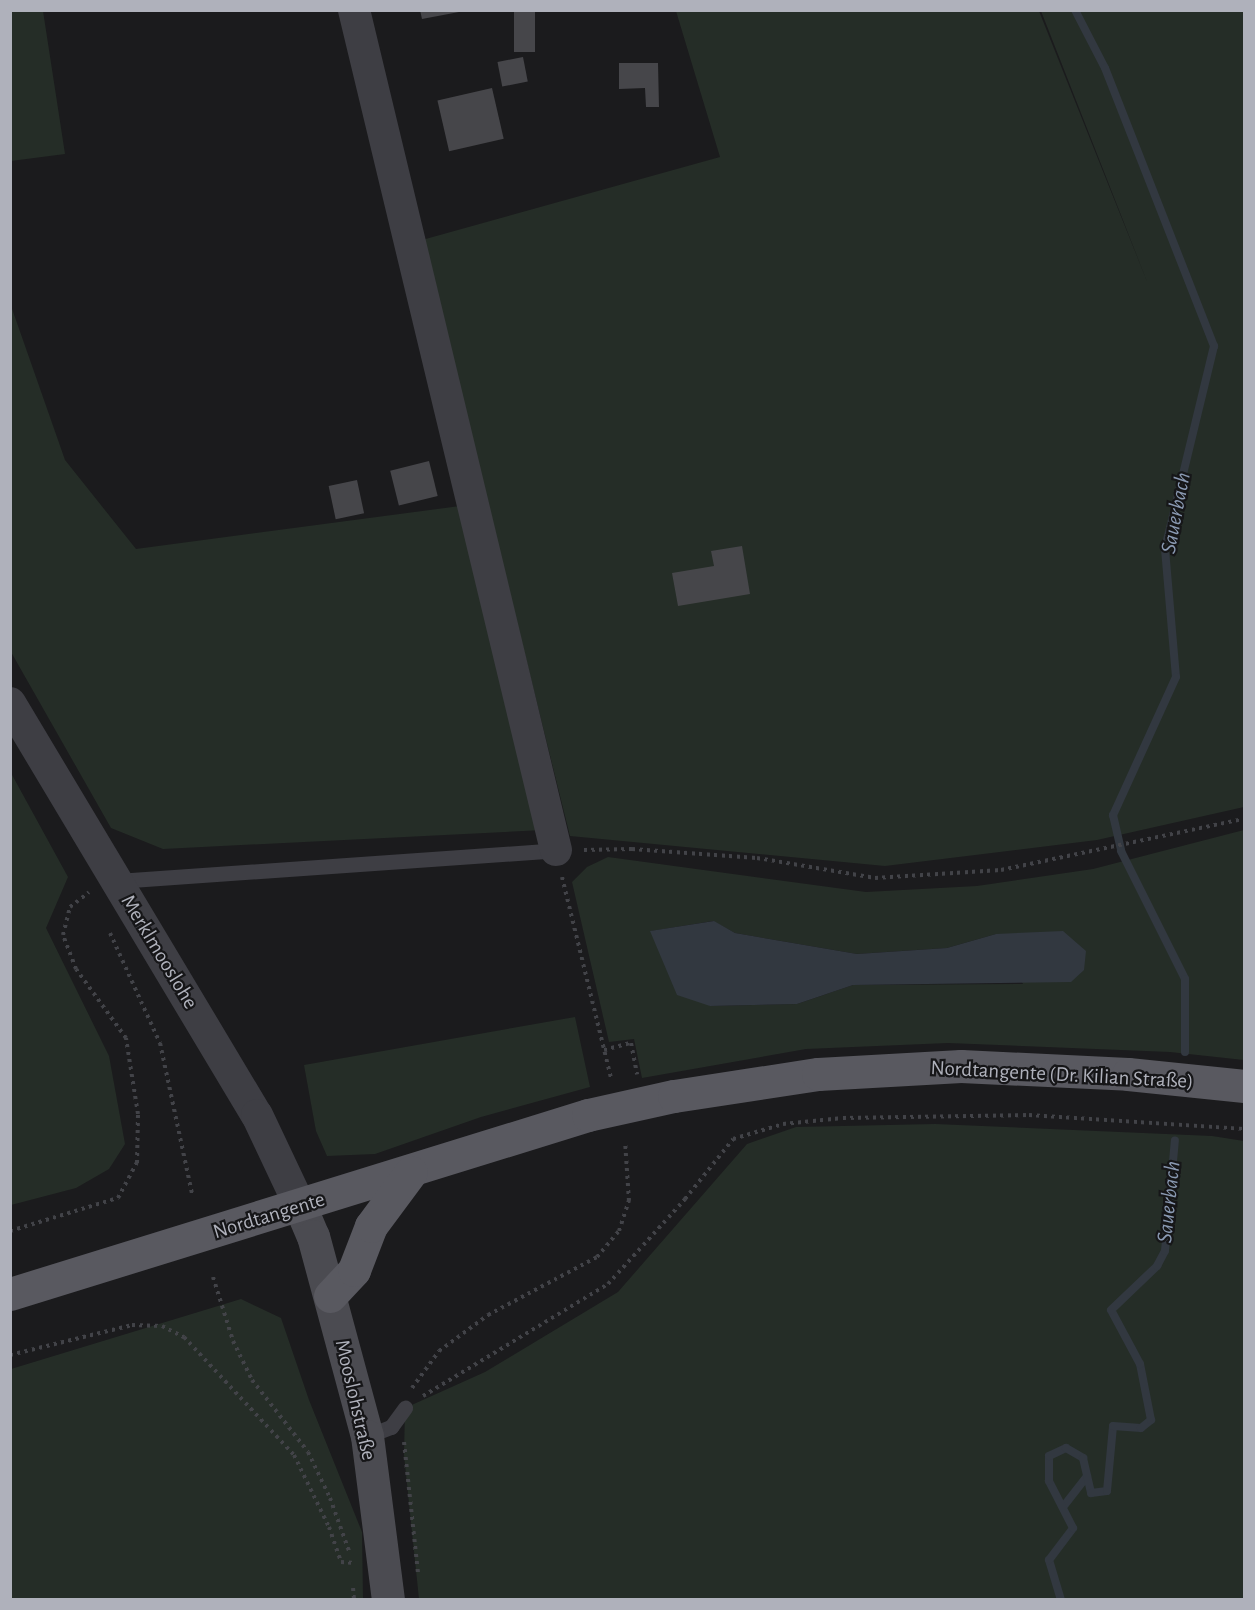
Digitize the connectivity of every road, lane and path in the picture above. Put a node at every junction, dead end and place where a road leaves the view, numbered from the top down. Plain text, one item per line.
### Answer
1 (354, 10) edge
2 (10, 703) edge
3 (1245, 819) edge
4 (556, 850) junction
5 (85, 880) dead end
6 (101, 890) junction
7 (110, 931) dead end
8 (604, 1050) junction
9 (610, 1078) dead end
10 (1245, 1086) edge
11 (644, 1103) junction
12 (1245, 1129) edge
13 (526, 1134) joint
14 (625, 1141) dead end
15 (411, 1172) junction
16 (192, 1194) dead end
17 (300, 1206) junction
18 (10, 1231) edge
19 (213, 1277) dead end
20 (10, 1294) edge
21 (330, 1296) junction
22 (10, 1355) edge
23 (405, 1408) junction
24 (366, 1436) junction
25 (353, 1563) junction
26 (386, 1563) junction
27 (353, 1572) dead end
28 (418, 1580) dead end
29 (353, 1581) dead end
30 (354, 1599) edge
31 (388, 1599) edge

1 - 4 street
2 - 6 street, Merklmooslohe
3 - 4 path
4 - 6 lane
4 - 8 path
5 - 6 path
6 - 17 street, Merklmooslohe
6 - 18 path
7 - 16 path
8 - 9 path
8 - 11 path
10 - 11 main road, Nordtangente (Dr. Kilian Straße)
11 - 13 main road, Nordtangente (Dr. Kilian Straße)
12 - 23 path
13 - 15 main road, Nordtangente
14 - 23 path
15 - 17 main road, Nordtangente
15 - 21 main road
17 - 20 main road, Nordtangente
17 - 21 street, Mooslohstraße
19 - 25 path
21 - 24 street, Mooslohstraße
22 - 25 path
23 - 24 lane
23 - 28 path
24 - 26 street, Mooslohstraße
25 - 26 path
25 - 27 path
26 - 31 street, Mooslohstraße
29 - 30 path

